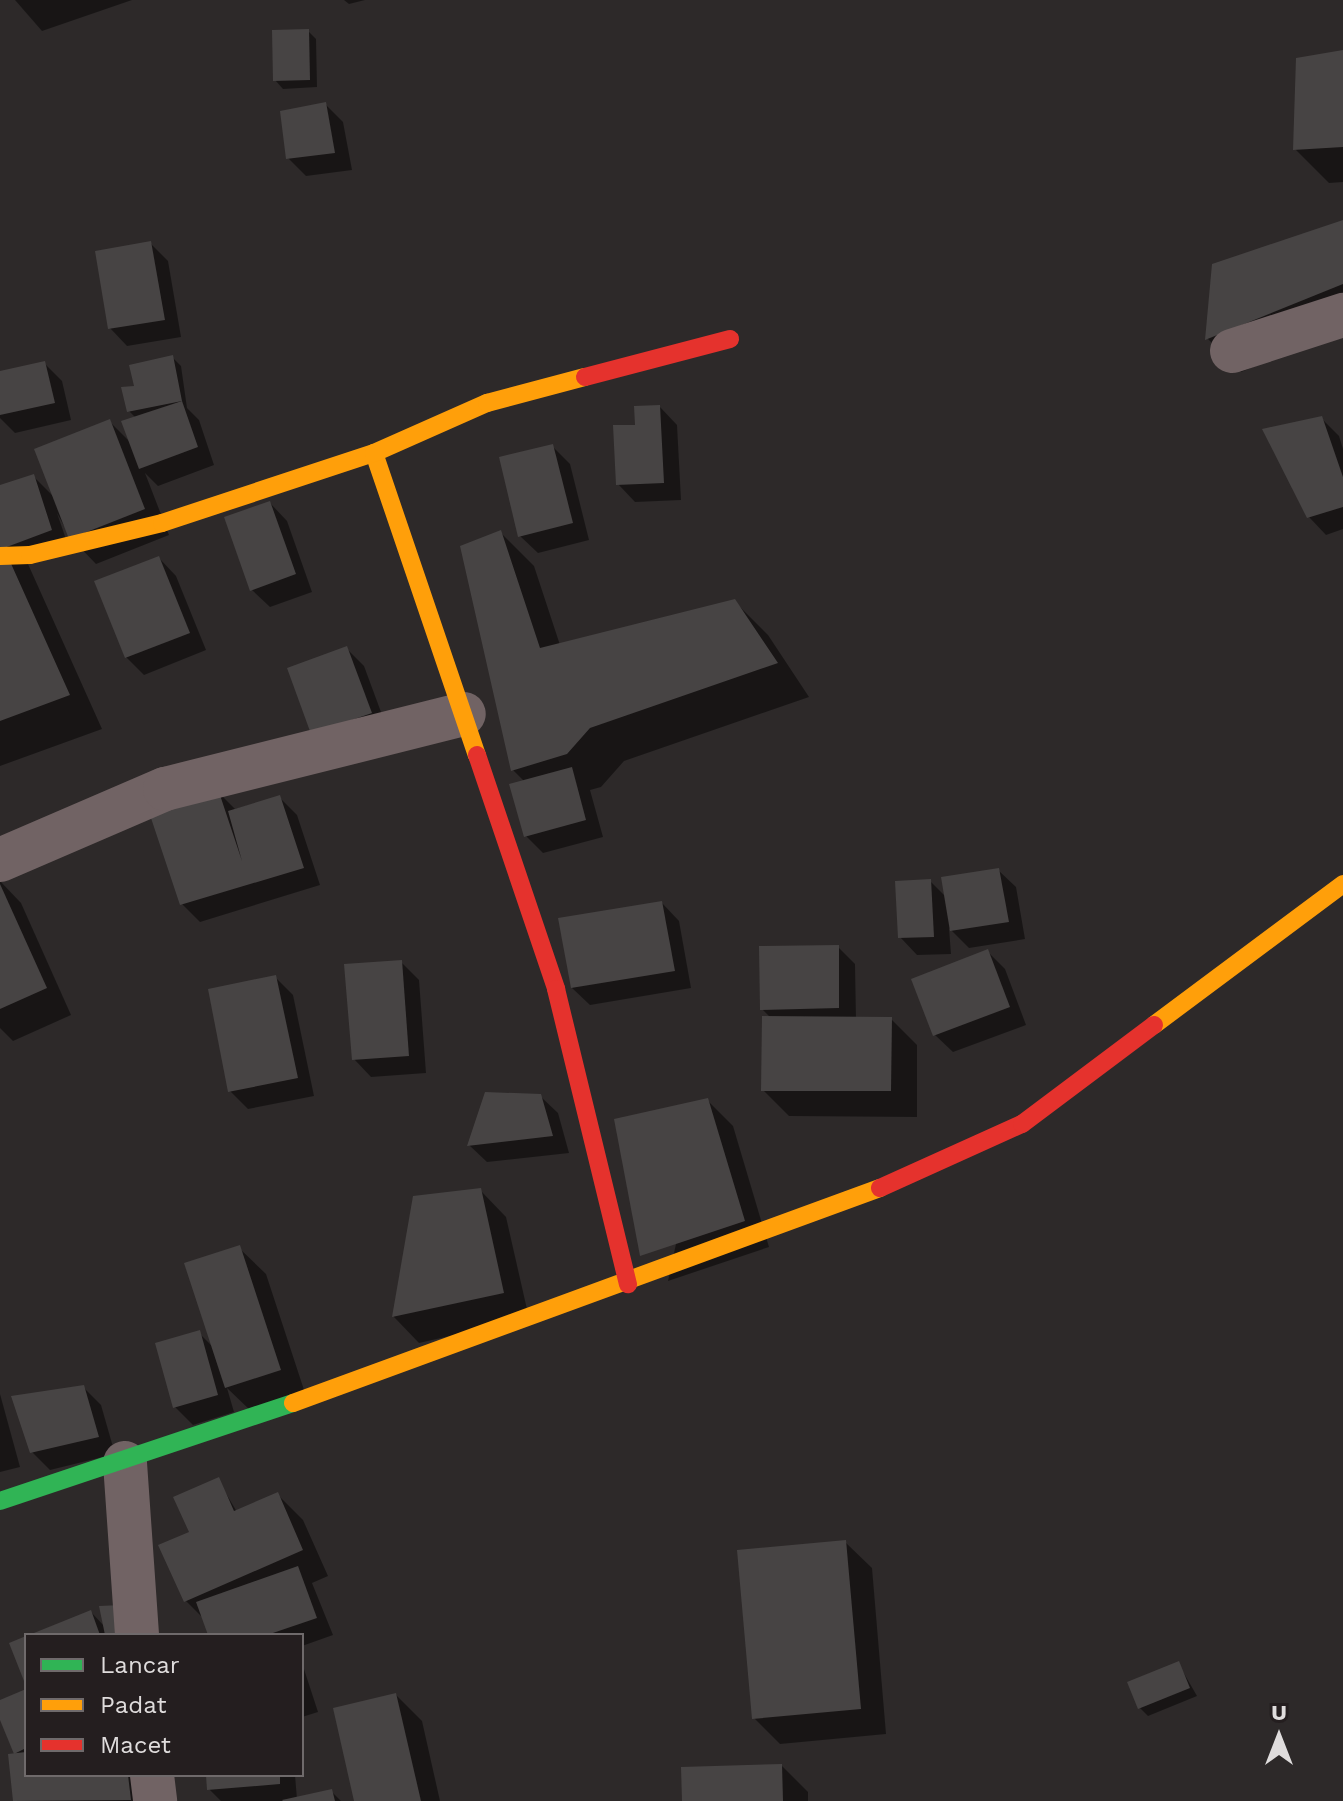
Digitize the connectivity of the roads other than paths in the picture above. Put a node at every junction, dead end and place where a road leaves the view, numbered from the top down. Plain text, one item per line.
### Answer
1 (1343, 315) edge
2 (730, 339) dead end
3 (1232, 351) dead end
4 (374, 453) junction
5 (0, 556) edge
6 (464, 714) junction
7 (0, 860) edge
8 (1343, 884) edge
9 (628, 1284) junction
10 (125, 1463) junction
11 (0, 1501) edge
12 (137, 1633) edge
13 (152, 1777) edge
14 (155, 1801) edge

1 - 3 street
2 - 4 street
4 - 5 street
4 - 6 street
6 - 7 street
6 - 9 street
8 - 9 street
9 - 10 street
10 - 11 street
10 - 12 street
13 - 14 street

